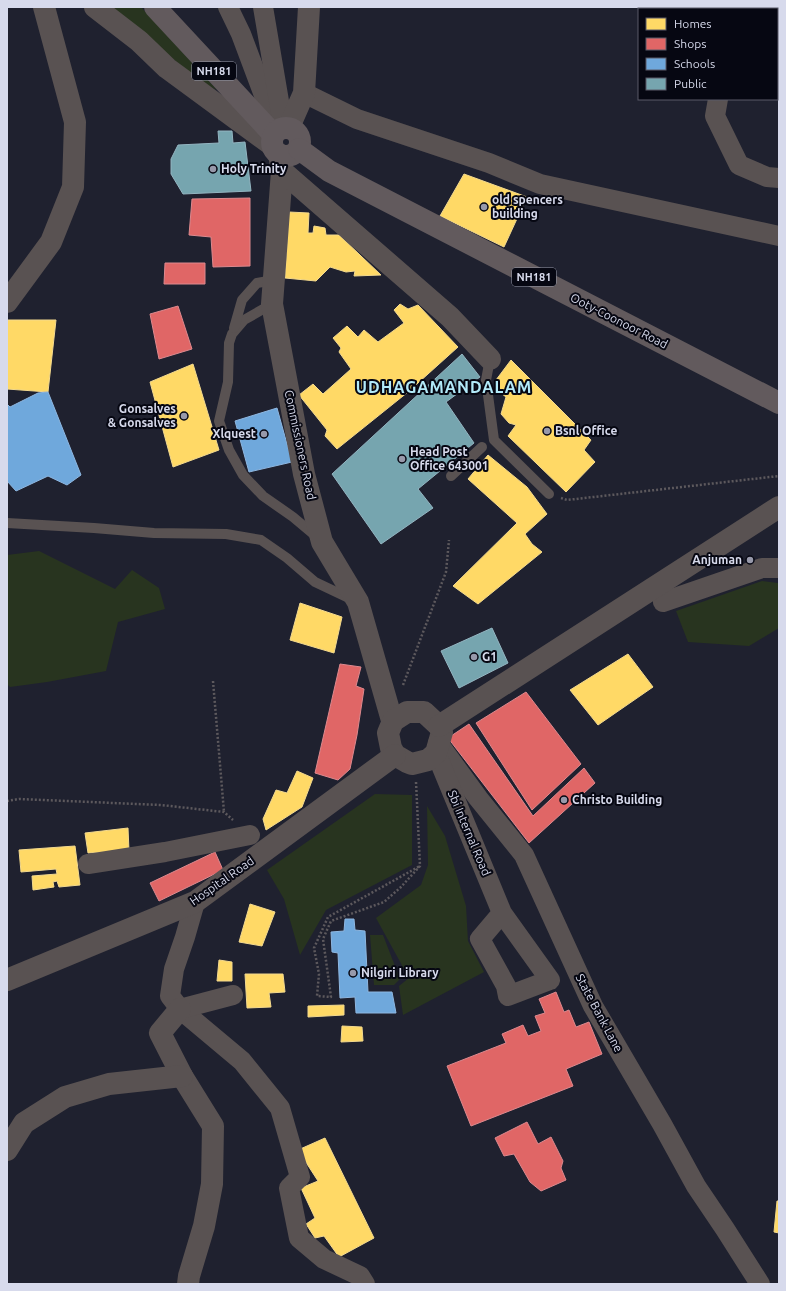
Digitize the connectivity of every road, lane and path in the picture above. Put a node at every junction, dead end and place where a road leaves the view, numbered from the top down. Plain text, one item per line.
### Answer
1 (44, 7) edge
2 (95, 7) edge
3 (155, 7) edge
4 (228, 7) edge
5 (263, 7) edge
6 (309, 7) edge
7 (304, 92) junction
8 (718, 100) edge
9 (282, 142) junction
10 (779, 178) edge
11 (779, 236) edge
12 (274, 280) junction
13 (7, 302) edge
14 (272, 304) junction
15 (232, 334) junction
16 (490, 359) joint
17 (777, 403) edge
18 (482, 447) dead end
19 (451, 476) dead end
20 (779, 476) edge
21 (548, 494) dead end
22 (567, 500) dead end
23 (779, 506) edge
24 (7, 523) edge
25 (450, 540) dead end
26 (322, 542) junction
27 (779, 568) edge
28 (358, 602) junction
29 (663, 602) dead end
30 (213, 681) dead end
31 (402, 688) dead end
32 (393, 721) junction
33 (438, 741) junction
34 (404, 759) junction
35 (7, 801) edge
36 (224, 812) junction
37 (250, 836) joint
38 (88, 864) dead end
39 (420, 866) junction
40 (195, 902) junction
41 (502, 913) dead end
42 (7, 980) edge
43 (234, 995) dead end
44 (180, 1009) junction
45 (182, 1076) junction
46 (7, 1150) edge
47 (188, 1284) edge
48 (365, 1284) edge
49 (760, 1284) edge

1 - 13 street
2 - 9 street
3 - 9 highway, Ooty-Coonoor Road / NH181
4 - 9 street
5 - 9 street
6 - 7 street, Commissioners Road
7 - 9 street, Commissioners Road
7 - 11 street
8 - 10 street
9 - 12 street, Commissioners Road
9 - 16 street
9 - 17 highway, Ooty-Coonoor Road / NH181
12 - 14 street, Commissioners Road
12 - 15 lane
14 - 15 lane
14 - 26 street, Commissioners Road
15 - 26 lane
16 - 21 lane
18 - 19 lane
20 - 22 path
23 - 33 street
24 - 28 lane
25 - 31 path
26 - 28 street, Commissioners Road
27 - 29 street
28 - 32 street, Commissioners Road
30 - 36 path
32 - 33 street
32 - 34 street
33 - 34 street
33 - 41 street, Sbi Internal Road
33 - 49 street, State Bank Lane
34 - 39 path
34 - 40 street, Hospital Road
35 - 36 path
36 - 37 path
37 - 38 street
39 - 39 path
40 - 42 street, Hospital Road
40 - 44 street
43 - 44 street
44 - 45 street
44 - 48 street
45 - 46 street
45 - 47 street

